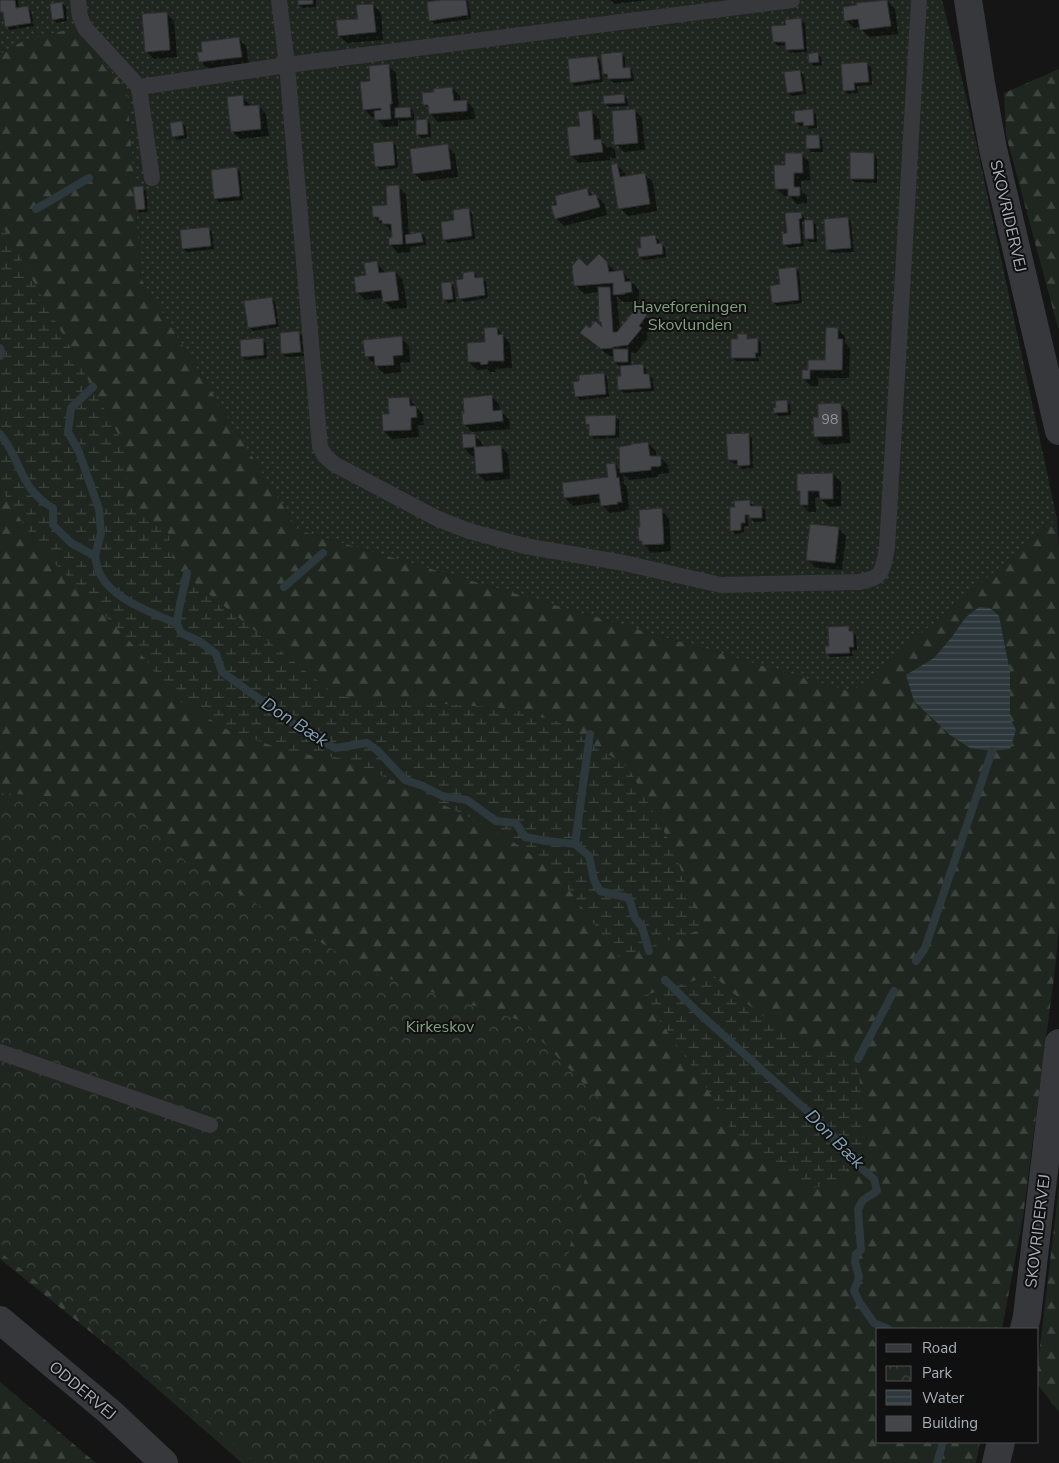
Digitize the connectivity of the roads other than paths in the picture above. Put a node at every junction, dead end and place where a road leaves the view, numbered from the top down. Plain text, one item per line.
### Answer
1 (78, 0) edge
2 (279, 0) edge
3 (792, 0) edge
4 (919, 0) edge
5 (968, 0) edge
6 (287, 65) junction
7 (139, 87) junction
8 (152, 178) dead end
9 (1059, 431) edge
10 (1059, 1043) edge
11 (0, 1052) edge
12 (210, 1126) dead end
13 (0, 1320) edge
14 (1024, 1328) edge
15 (1000, 1443) edge
16 (164, 1463) edge
17 (996, 1463) edge

1 - 7 lane
2 - 6 lane
3 - 6 lane
4 - 6 lane
5 - 9 street, SKOVRIDERVEJ
6 - 7 lane
7 - 8 lane
10 - 14 street, SKOVRIDERVEJ
11 - 12 lane
13 - 16 street, ODDERVEJ
15 - 17 street

